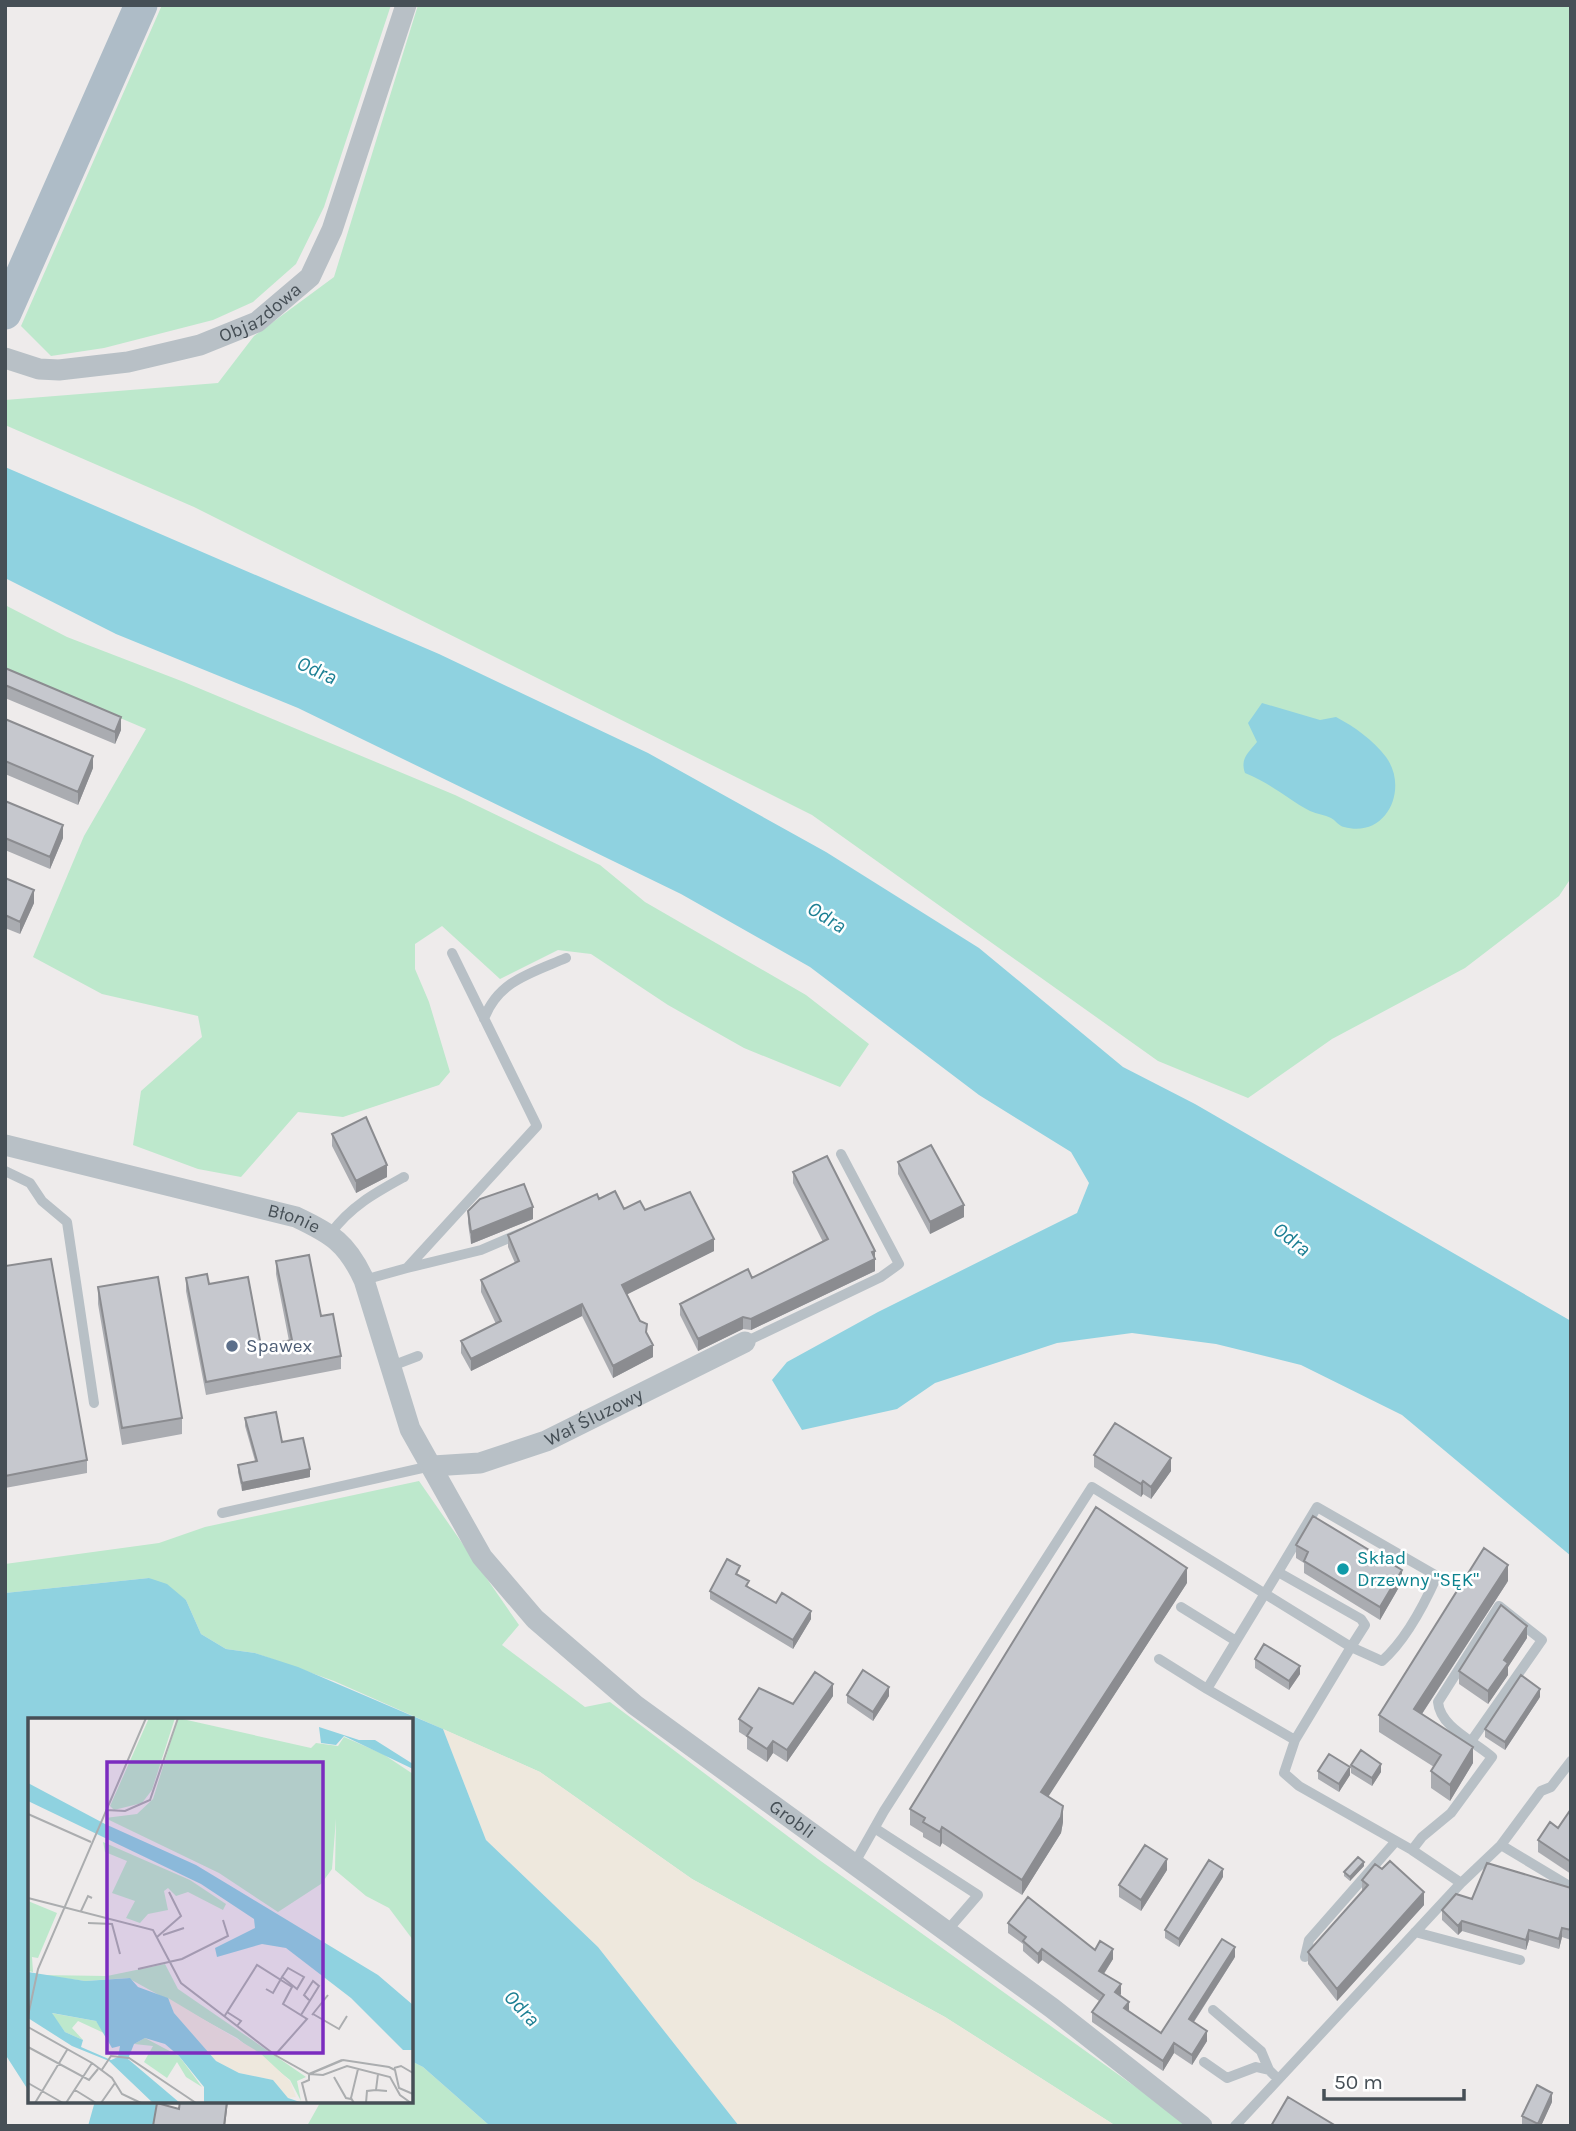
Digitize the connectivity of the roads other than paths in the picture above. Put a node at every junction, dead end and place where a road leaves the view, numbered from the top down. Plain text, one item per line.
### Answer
1 (141, 5) edge
2 (406, 5) edge
3 (5, 313) edge
4 (5, 358) edge
5 (452, 953) dead end
6 (566, 958) dead end
7 (484, 1019) junction
8 (5, 1144) edge
9 (841, 1154) dead end
10 (5, 1171) edge
11 (404, 1177) dead end
12 (537, 1226) edge
13 (331, 1233) junction
14 (407, 1268) junction
15 (364, 1280) junction
16 (745, 1342) joint
17 (418, 1356) dead end
18 (389, 1367) junction
19 (94, 1403) dead end
20 (433, 1466) junction
21 (222, 1513) dead end
22 (1278, 1572) junction
23 (1265, 1592) junction
24 (1181, 1607) dead end
25 (1236, 1641) junction
26 (1351, 1647) junction
27 (1158, 1659) dead end
28 (1207, 1689) junction
29 (1295, 1740) junction
30 (1472, 1740) junction
31 (1571, 1761) edge
32 (876, 1829) junction
33 (1396, 1841) junction
34 (1501, 1845) junction
35 (1412, 1850) junction
36 (854, 1864) junction
37 (1461, 1883) junction
38 (1571, 1887) edge
39 (946, 1932) junction
40 (1415, 1932) junction
41 (1305, 1957) edge
42 (1520, 1960) dead end
43 (1213, 2010) dead end
44 (1204, 2062) dead end
45 (1269, 2070) junction
46 (1278, 2079) junction
47 (1202, 2126) edge
48 (1235, 2126) edge

1 - 3 main road
2 - 4 street, Objazdowa
5 - 7 lane
6 - 7 lane
7 - 14 lane
8 - 13 street, Błonie
9 - 16 lane
10 - 19 lane
11 - 13 lane
12 - 14 lane
13 - 15 street, Błonie
14 - 15 lane
15 - 18 street, Błonie
16 - 20 street, Wał Śluzowy
17 - 18 lane
18 - 20 street, Błonie
20 - 21 lane
20 - 36 street, Grobli
22 - 23 lane
22 - 26 lane
22 - 26 lane
23 - 25 lane
23 - 26 lane
23 - 32 lane
24 - 25 lane
25 - 28 lane
26 - 29 lane
27 - 28 lane
28 - 29 lane
29 - 33 lane
30 - 30 lane
30 - 35 lane
31 - 34 lane
32 - 36 lane
32 - 39 lane
33 - 35 lane
33 - 41 lane
34 - 37 lane
34 - 38 lane
35 - 37 lane
36 - 39 street, Grobli
37 - 40 lane
39 - 47 street, Grobli
40 - 42 lane
40 - 46 lane
43 - 45 lane
44 - 45 lane
45 - 46 lane
46 - 48 lane

